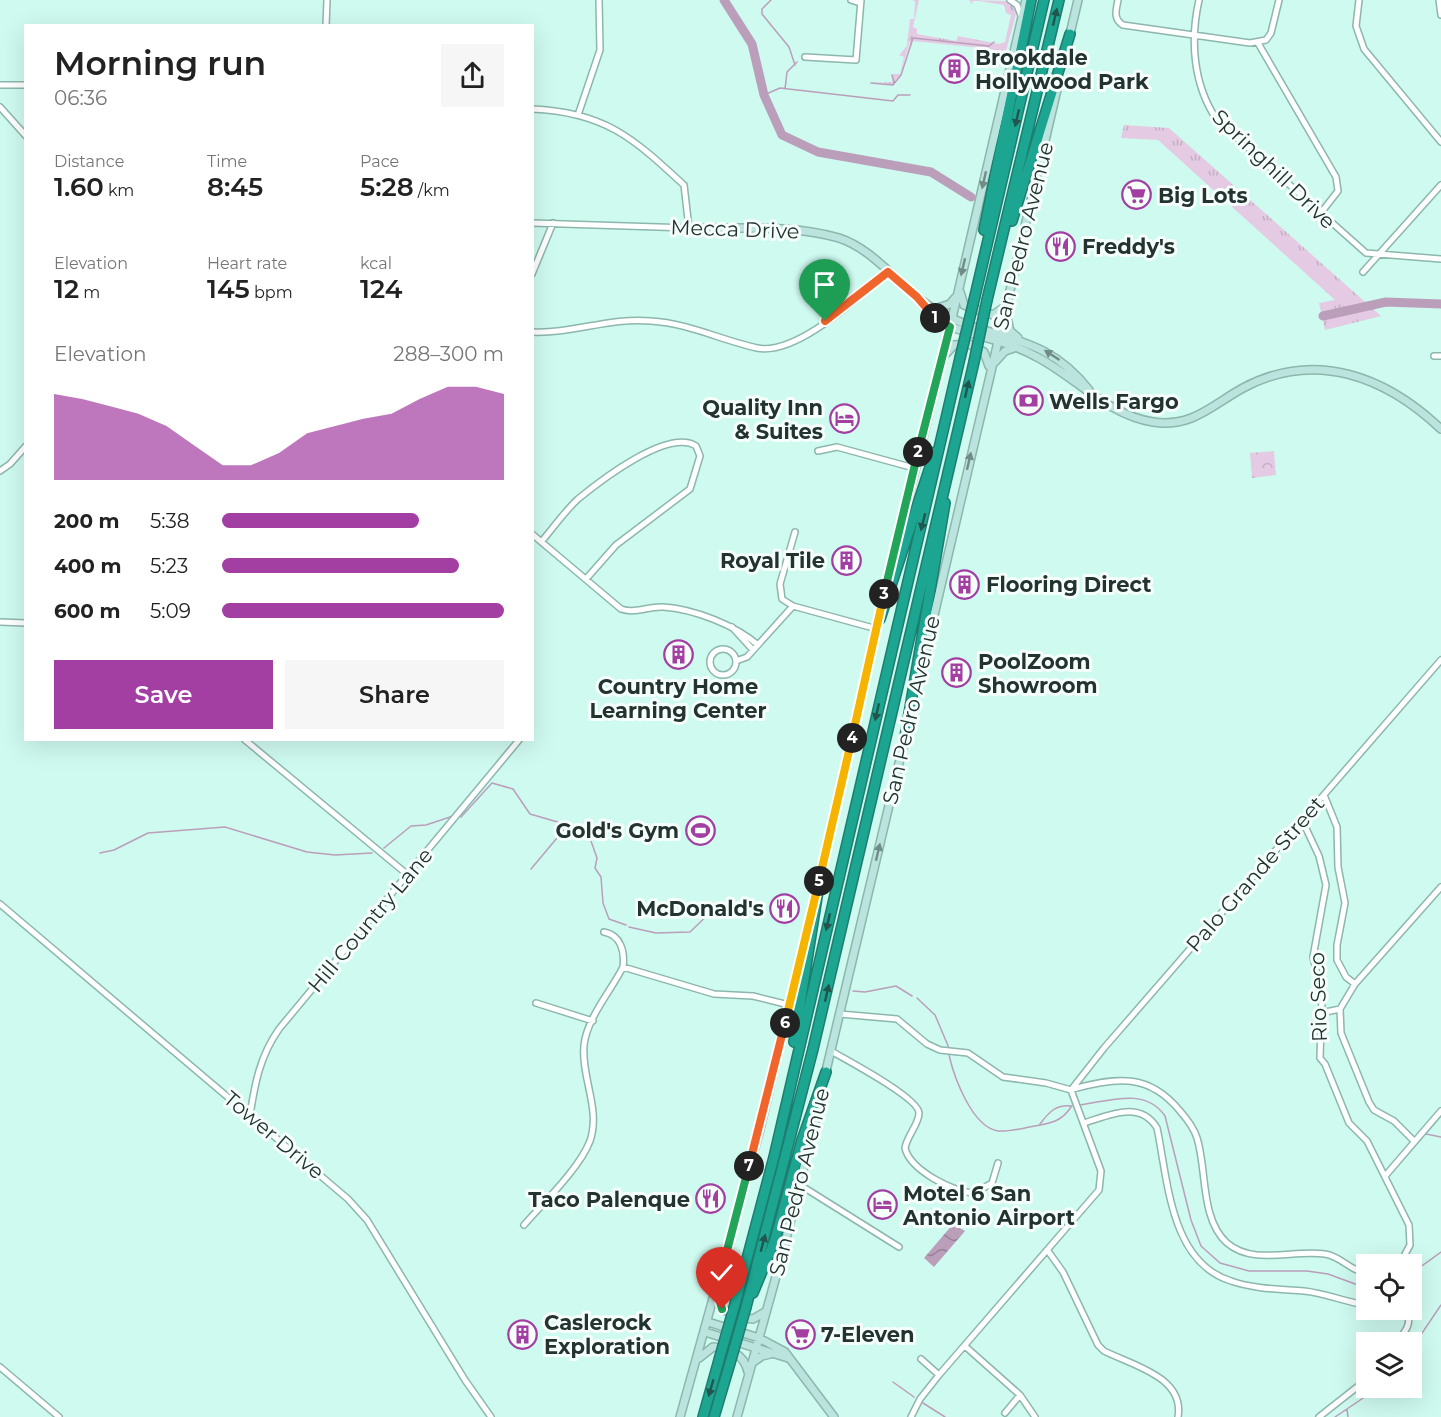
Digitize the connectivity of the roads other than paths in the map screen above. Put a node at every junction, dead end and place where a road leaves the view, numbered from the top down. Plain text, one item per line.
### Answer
1 (327, 0) edge
2 (599, 0) edge
3 (851, 0) edge
4 (1010, 0) edge
5 (1026, 0) edge
6 (1031, 0) edge
7 (1044, 0) edge
8 (1059, 0) edge
9 (1078, 0) edge
10 (1118, 0) edge
11 (1199, 0) edge
12 (1279, 0) edge
13 (1359, 0) edge
14 (1439, 0) edge
15 (861, 1) edge
16 (1441, 15) edge
17 (1022, 18) junction
18 (326, 24) edge
19 (1070, 34) junction
20 (1193, 35) junction
21 (1258, 43) junction
22 (806, 57) dead end
23 (0, 85) edge
24 (24, 85) edge
25 (0, 107) edge
26 (534, 109) edge
27 (578, 115) junction
28 (24, 134) edge
29 (1441, 142) edge
30 (1441, 185) edge
31 (1320, 214) junction
32 (534, 223) edge
33 (553, 223) junction
34 (689, 228) junction
35 (1378, 255) junction
36 (1441, 259) edge
37 (534, 269) edge
38 (888, 272) junction
39 (1364, 272) dead end
40 (978, 283) junction
41 (959, 287) junction
42 (957, 296) junction
43 (917, 297) junction
44 (987, 300) junction
45 (1006, 305) junction
46 (935, 309) junction
47 (952, 317) junction
48 (950, 327) junction
49 (534, 332) edge
50 (1000, 333) junction
51 (1021, 340) junction
52 (997, 342) junction
53 (1018, 348) junction
54 (1434, 356) dead end
55 (1441, 356) edge
56 (942, 361) junction
57 (991, 369) junction
58 (1093, 394) junction
59 (945, 424) junction
60 (1441, 429) edge
61 (24, 448) edge
62 (818, 451) dead end
63 (951, 458) junction
64 (914, 468) junction
65 (0, 471) edge
66 (795, 532) dead end
67 (534, 535) edge
68 (542, 541) junction
69 (586, 579) junction
70 (794, 606) junction
71 (880, 619) junction
72 (0, 622) edge
73 (24, 623) edge
74 (731, 626) junction
75 (877, 630) junction
76 (758, 645) junction
77 (753, 650) junction
78 (1441, 660) edge
79 (736, 661) junction
80 (246, 741) edge
81 (518, 741) edge
82 (904, 743) junction
83 (1324, 795) junction
84 (1302, 820) junction
85 (821, 872) junction
86 (408, 875) junction
87 (1441, 886) edge
88 (0, 904) edge
89 (604, 933) dead end
90 (623, 967) junction
91 (1354, 984) junction
92 (536, 1003) dead end
93 (789, 1005) junction
94 (1340, 1009) junction
95 (1321, 1013) junction
96 (840, 1014) junction
97 (593, 1021) junction
98 (831, 1051) junction
99 (826, 1072) junction
100 (1071, 1090) junction
101 (1441, 1111) edge
102 (250, 1115) junction
103 (1084, 1123) junction
104 (1414, 1141) junction
105 (774, 1157) junction
106 (998, 1163) dead end
107 (1386, 1175) junction
108 (800, 1185) junction
109 (524, 1225) dead end
110 (899, 1247) dead end
111 (1048, 1251) junction
112 (1405, 1254) edge
113 (1356, 1270) edge
114 (717, 1289) junction
115 (747, 1303) junction
116 (1356, 1303) edge
117 (766, 1313) junction
118 (708, 1322) junction
119 (705, 1332) junction
120 (759, 1338) junction
121 (774, 1345) junction
122 (757, 1347) junction
123 (966, 1347) junction
124 (776, 1354) junction
125 (788, 1358) junction
126 (921, 1359) dead end
127 (697, 1361) junction
128 (752, 1364) junction
129 (0, 1367) edge
130 (748, 1375) junction
131 (939, 1375) junction
132 (1356, 1388) edge
133 (1020, 1395) junction
134 (1005, 1413) dead end
135 (59, 1417) edge
136 (491, 1417) edge
137 (681, 1417) edge
138 (703, 1417) edge
139 (714, 1417) edge
140 (736, 1417) edge
141 (834, 1417) edge
142 (911, 1417) edge
143 (1035, 1417) edge
144 (1178, 1417) edge
145 (1319, 1417) edge

1 - 18 street
2 - 27 street
3 - 15 street
4 - 17 street
5 - 17 main road
6 - 40 highway
7 -> 40 highway
44 -> 8 highway
9 - 19 main road, San Pedro Avenue
10 - 20 street
11 - 20 street, Springhill Drive
12 - 21 street
13 - 29 street
14 - 16 street
15 - 22 street
17 -> 41 main road
19 - 44 highway
19 - 45 main road, San Pedro Avenue
20 - 21 street
20 - 31 street, Springhill Drive
21 - 31 street
23 - 24 street
25 - 28 street
26 - 27 street
27 - 34 street
30 - 35 street
31 - 35 street, Springhill Drive
32 - 33 street, Mecca Drive
33 - 34 street, Mecca Drive
33 - 37 street
34 - 38 main road, Mecca Drive
35 - 36 street, Springhill Drive
35 - 39 street
38 - 43 main road, Mecca Drive
38 - 49 street
40 - 59 highway, bridge
41 - 42 main road
41 - 45 main road
42 - 46 main road
42 - 47 main road
43 - 46 main road, Mecca Drive
43 - 48 main road, Mecca Drive
63 -> 44 highway, bridge
45 - 50 main road, San Pedro Avenue
45 - 51 main road
46 - 47 main road, Mecca Drive
47 - 48 main road
47 - 50 main road, Mecca Drive
48 - 52 main road, Mecca Drive
48 - 56 main road
50 - 51 main road, Mecca Drive
50 - 52 main road, San Pedro Avenue
58 -> 51 main road, Mecca Drive
52 - 53 main road, Mecca Drive
52 - 57 main road, San Pedro Avenue
53 - 57 main road
53 - 58 main road, Mecca Drive
54 - 55 street
56 - 57 main road
56 - 64 main road
82 -> 57 main road, San Pedro Avenue
58 - 60 main road
59 - 71 highway
59 -> 105 highway
61 - 65 street
62 - 64 street
63 - 82 highway
115 -> 63 highway
64 - 71 main road
66 - 70 street
67 - 68 street
68 - 69 street
68 - 69 street
69 - 74 street
70 - 75 street
70 - 76 street
71 - 75 main road
72 - 73 street
74 - 76 street
74 - 77 street
75 - 85 main road
76 - 77 street
77 - 79 street
78 - 83 street, Palo Grande Street
79 - 79 street
80 - 86 street
81 - 86 street, Hill Country Lane
96 -> 82 main road, San Pedro Avenue
83 - 84 street, Palo Grande Street
83 - 91 street, Rio Seco
84 - 95 street, Rio Seco
84 - 100 street, Palo Grande Street
85 - 93 main road
85 - 105 highway
86 - 102 street, Hill Country Lane
87 - 91 street
88 - 102 street, Tower Drive
89 - 90 street
90 - 93 street
90 - 97 street
91 - 94 street, Rio Seco
92 - 97 street
93 - 114 main road
94 - 95 street
94 - 104 street, Rio Seco
95 - 107 street, Rio Seco
96 - 98 main road, San Pedro Avenue
96 - 100 street
97 - 109 street
98 - 99 main road, San Pedro Avenue
98 - 106 street
99 - 108 main road, San Pedro Avenue
99 - 115 highway
100 - 103 street
100 - 113 street
101 - 104 street
102 - 136 street, Tower Drive
103 - 111 street
103 - 116 street
104 - 107 street
105 -> 138 highway, bridge
107 - 112 street, Rio Seco
108 - 110 street
108 - 117 main road, San Pedro Avenue
111 - 123 street
111 - 144 street
114 - 117 main road
114 - 118 main road
115 - 139 highway, bridge
117 - 120 main road, San Pedro Avenue
117 - 121 main road
118 - 119 main road
118 - 120 main road
119 - 122 main road
119 - 127 main road
120 - 121 main road
120 - 122 main road, San Pedro Avenue
121 - 125 main road
122 - 124 main road
122 - 128 main road, San Pedro Avenue
123 - 131 street
123 - 133 street
124 - 125 main road
124 - 128 main road
125 - 141 main road
126 - 131 street
127 - 130 main road
127 - 137 main road
128 - 130 main road, San Pedro Avenue
129 - 135 street
130 - 140 main road, San Pedro Avenue
131 - 142 street
132 - 145 street
133 - 134 street
133 - 143 street

